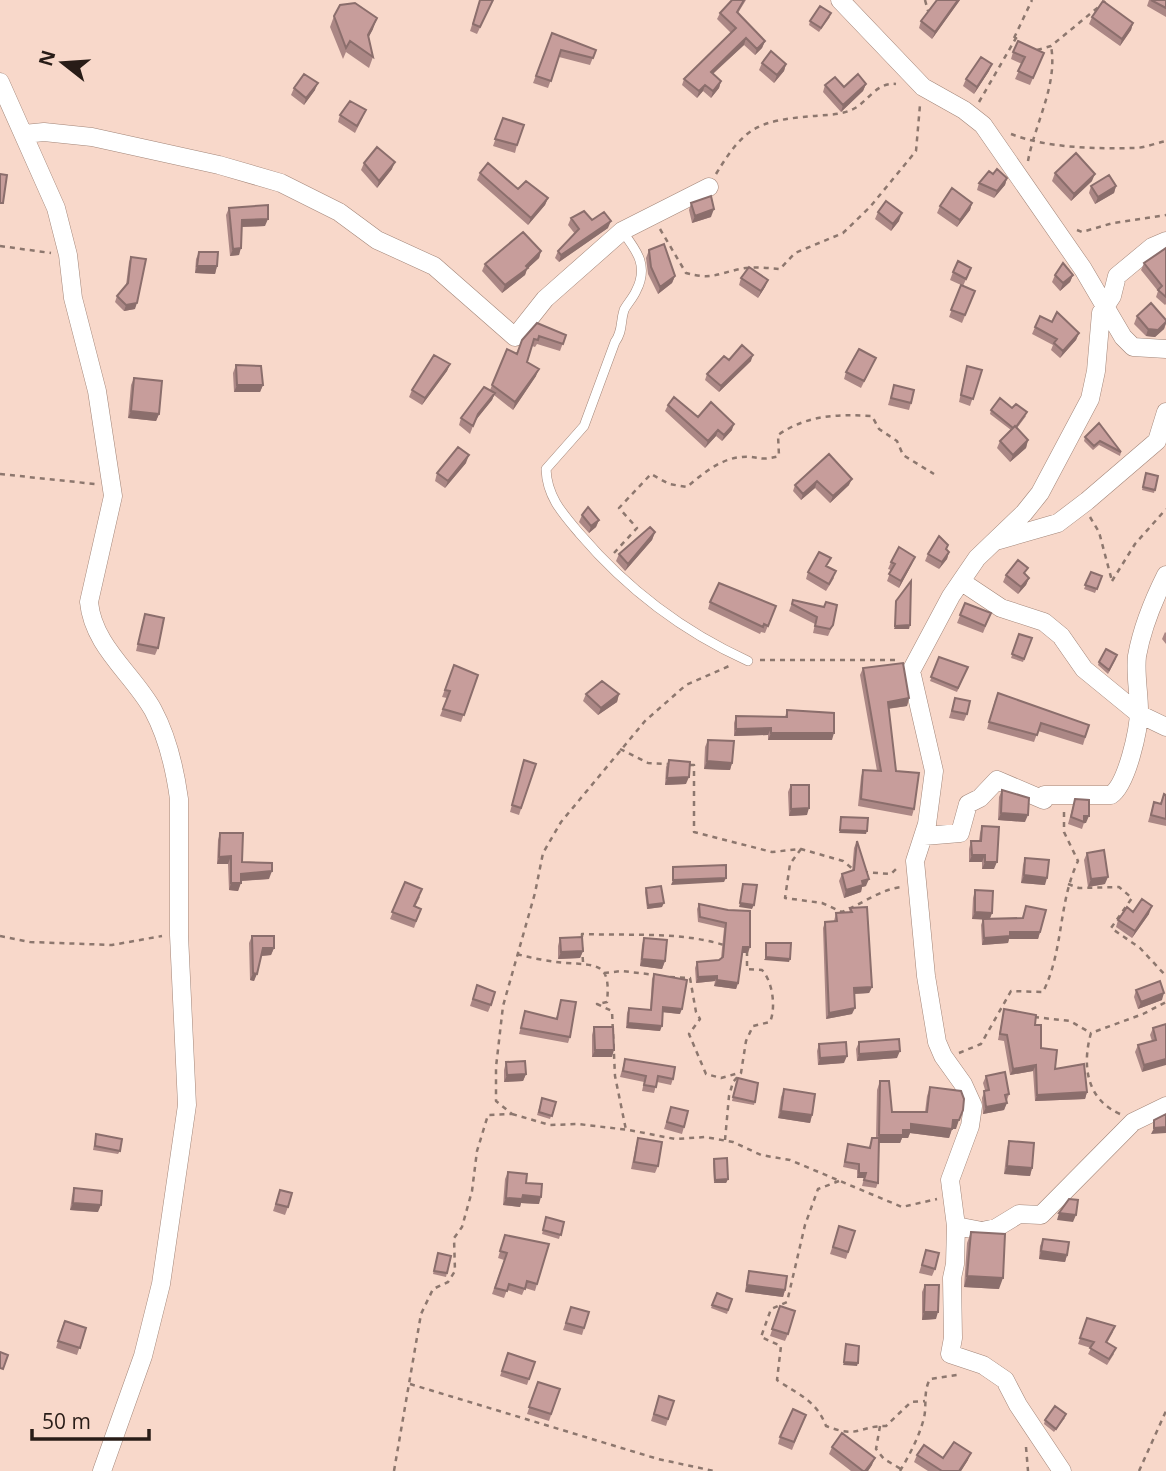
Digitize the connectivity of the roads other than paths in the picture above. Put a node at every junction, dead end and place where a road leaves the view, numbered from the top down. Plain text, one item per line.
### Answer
1 (840, 0) edge
2 (0, 82) edge
3 (24, 134) junction
4 (709, 187) road end
5 (622, 231) junction
6 (1166, 241) edge
7 (1105, 304) junction
8 (1166, 349) edge
9 (1166, 412) edge
10 (992, 542) junction
11 (1166, 575) edge
12 (962, 582) junction
13 (748, 662) road end
14 (1139, 713) junction
15 (1166, 727) edge
16 (921, 843) junction
17 (1166, 1105) edge
18 (956, 1226) junction
19 (102, 1471) edge
20 (1062, 1471) edge

1 - 7 street
2 - 3 street
3 - 5 street
3 - 19 street
4 - 5 street
5 - 13 lane
6 - 7 street
7 - 8 street
7 - 10 street
9 - 10 street
10 - 12 street
11 - 14 street
12 - 14 street
12 - 16 street
14 - 15 street
14 - 16 street
16 - 18 street
17 - 18 street
18 - 20 street

